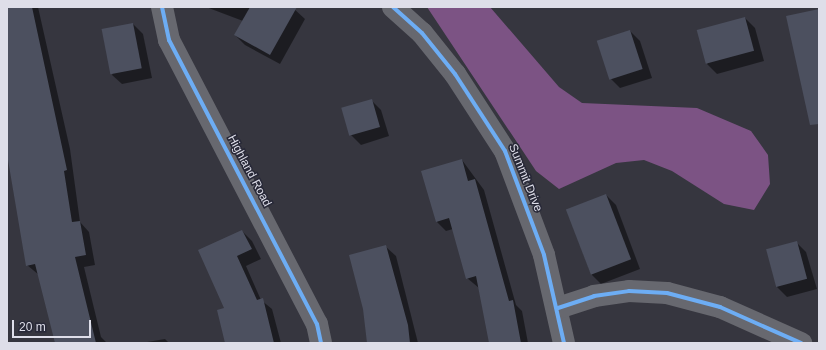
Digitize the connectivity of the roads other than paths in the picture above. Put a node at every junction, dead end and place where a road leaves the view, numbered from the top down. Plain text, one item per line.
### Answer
1 (162, 7) edge
2 (393, 7) edge
3 (558, 308) junction
4 (321, 343) edge
5 (564, 343) edge
6 (801, 343) edge

1 - 4 street, Highland Road
2 - 3 street, Summit Drive
3 - 5 street, Summit Drive
3 - 6 street

